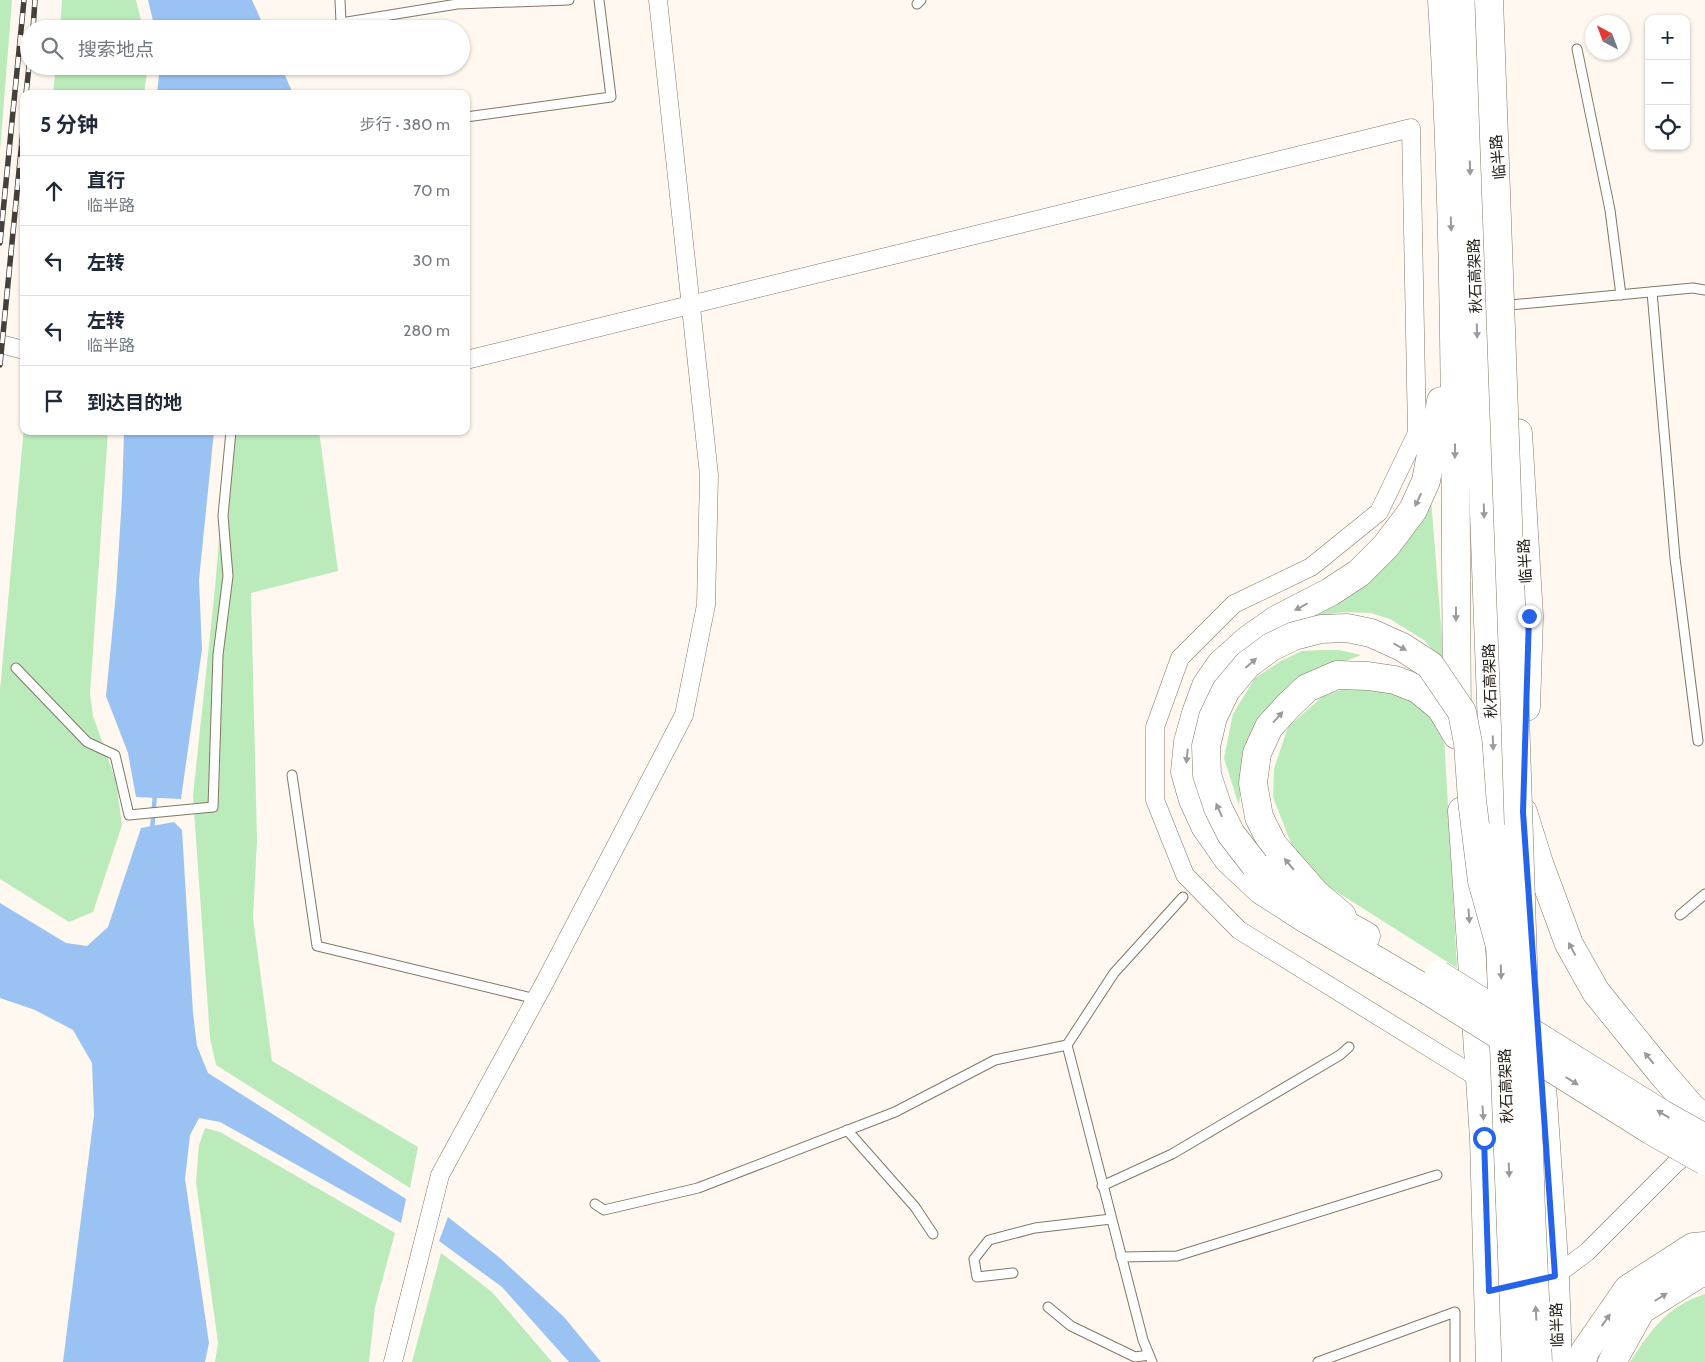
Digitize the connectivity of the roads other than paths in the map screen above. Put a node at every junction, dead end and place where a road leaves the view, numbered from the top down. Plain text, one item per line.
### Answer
1 (340, 0) edge
2 (568, 0) edge
3 (599, 0) edge
4 (658, 0) edge
5 (1442, 0) edge
6 (1453, 0) edge
7 (1465, 0) edge
8 (1487, 0) edge
9 (457, 2) edge
10 (341, 20) edge
11 (358, 20) edge
12 (1577, 49) dead end
13 (470, 116) edge
14 (1468, 120) junction
15 (1705, 290) edge
16 (1652, 292) junction
17 (1621, 295) junction
18 (1454, 297) junction
19 (690, 304) junction
20 (1510, 305) junction
21 (0, 344) edge
22 (20, 349) edge
23 (470, 359) edge
24 (231, 435) edge
25 (16, 668) dead end
26 (1457, 735) junction
27 (1698, 741) dead end
28 (292, 775) dead end
29 (1523, 812) junction
30 (1705, 894) edge
31 (1183, 898) dead end
32 (1680, 915) dead end
33 (1366, 936) junction
34 (1500, 946) junction
35 (1433, 982) junction
36 (536, 999) junction
37 (1066, 1044) junction
38 (1349, 1047) dead end
39 (1480, 1079) junction
40 (1705, 1119) edge
41 (847, 1130) junction
42 (1705, 1138) edge
43 (1705, 1161) edge
44 (1437, 1175) dead end
45 (1102, 1186) junction
46 (595, 1204) dead end
47 (1111, 1219) junction
48 (933, 1234) dead end
49 (1705, 1246) edge
50 (1121, 1257) junction
51 (1013, 1273) dead end
52 (1705, 1273) edge
53 (1555, 1276) junction
54 (1489, 1291) junction
55 (1048, 1307) dead end
56 (1151, 1358) edge
57 (393, 1362) edge
58 (1318, 1362) edge
59 (1455, 1362) edge
60 (1490, 1362) edge
61 (1516, 1362) edge
62 (1538, 1362) edge
63 (1558, 1362) edge
64 (1582, 1362) edge
65 (1612, 1362) edge

1 - 10 lane
2 - 9 lane
3 - 13 lane
4 - 19 street
5 -> 18 main road
6 - 14 main road
7 - 14 main road, 秋石高架路
8 - 20 main road, 临半路
62 -> 8 main road, 秋石高架路, bridge
9 - 11 lane
12 - 17 lane
14 -> 34 main road, 秋石高架路, bridge
15 - 16 lane
16 - 17 lane
16 - 27 lane
17 - 20 lane
18 -> 26 main road
18 -> 35 main road
19 - 23 street
19 - 36 street
19 - 39 street
20 - 29 main road, 临半路
21 - 22 street
24 - 25 lane
33 -> 26 main road
26 -> 39 main road
28 - 36 lane
40 -> 29 main road
29 - 53 main road, 临半路
30 - 32 lane
31 - 37 lane
33 -> 34 main road, bridge
33 - 35 main road
34 -> 61 main road, 秋石高架路, bridge
42 -> 35 main road, bridge
35 -> 43 main road, bridge
36 - 57 street
37 - 41 lane
37 - 45 lane
38 - 45 lane
39 -> 54 main road
41 - 46 lane
41 - 48 lane
42 - 53 street
44 - 50 lane
45 - 47 lane
47 - 50 lane
47 - 51 lane
64 -> 49 main road
50 - 56 lane
65 -> 52 main road
53 - 54 street
53 - 63 main road, 临半路
54 - 60 main road
55 - 56 lane
58 - 59 lane

